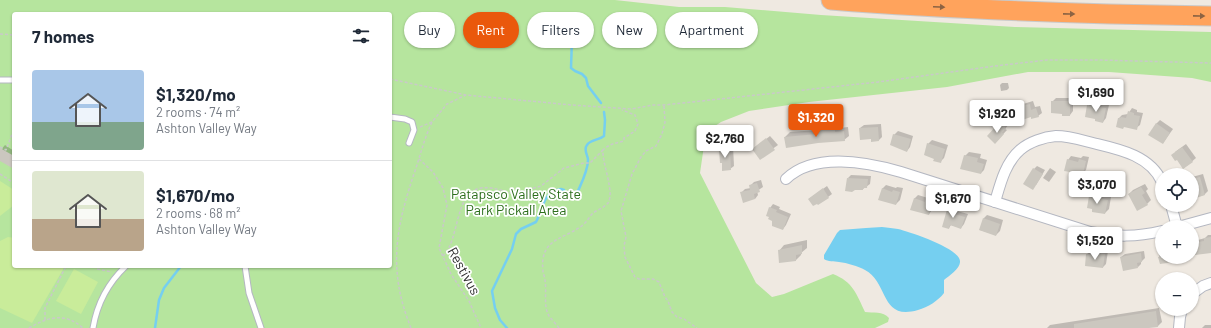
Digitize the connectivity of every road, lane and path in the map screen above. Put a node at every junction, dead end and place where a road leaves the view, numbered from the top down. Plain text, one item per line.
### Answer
1 (831, 0) edge
2 (1211, 16) edge
3 (0, 34) edge
4 (12, 36) edge
5 (1211, 63) edge
6 (392, 79) edge
7 (0, 80) edge
8 (12, 80) edge
9 (466, 95) junction
10 (664, 105) junction
11 (621, 109) junction
12 (392, 117) edge
13 (432, 122) junction
14 (414, 130) junction
15 (12, 134) edge
16 (409, 143) dead end
17 (0, 147) edge
18 (603, 150) junction
19 (419, 159) junction
20 (1155, 172) edge
21 (0, 174) edge
22 (786, 179) dead end
23 (12, 183) edge
24 (995, 202) junction
25 (1211, 218) edge
26 (1199, 221) edge
27 (1155, 232) edge
28 (443, 256) junction
29 (65, 268) edge
30 (96, 268) edge
31 (124, 268) edge
32 (245, 268) edge
33 (119, 273) junction
34 (1211, 284) edge
35 (1199, 289) edge
36 (1180, 316) edge
37 (45, 320) junction
38 (29, 328) edge
39 (83, 328) edge
40 (93, 328) edge
41 (261, 328) edge
42 (411, 328) edge
43 (481, 328) edge
44 (559, 328) edge
45 (697, 328) edge
46 (1179, 328) edge

1 -> 2 highway
3 - 4 path
5 - 10 path
6 - 9 path
7 - 8 lane
9 - 11 path
9 - 13 path
10 - 11 path
10 - 45 path
11 - 18 path
12 - 14 lane
13 - 14 path
13 - 19 path
14 - 16 lane
15 - 17 path
18 - 28 path
18 - 44 path
19 - 28 path, Restivus
19 - 42 path
20 - 24 street
21 - 23 path
22 - 24 street
24 - 27 street
25 - 26 street
28 - 43 path, Restivus
29 - 37 path
30 - 33 path
31 - 33 lane
32 - 41 lane
33 - 40 lane
34 - 35 street
36 - 46 street
37 - 38 path
37 - 39 path

